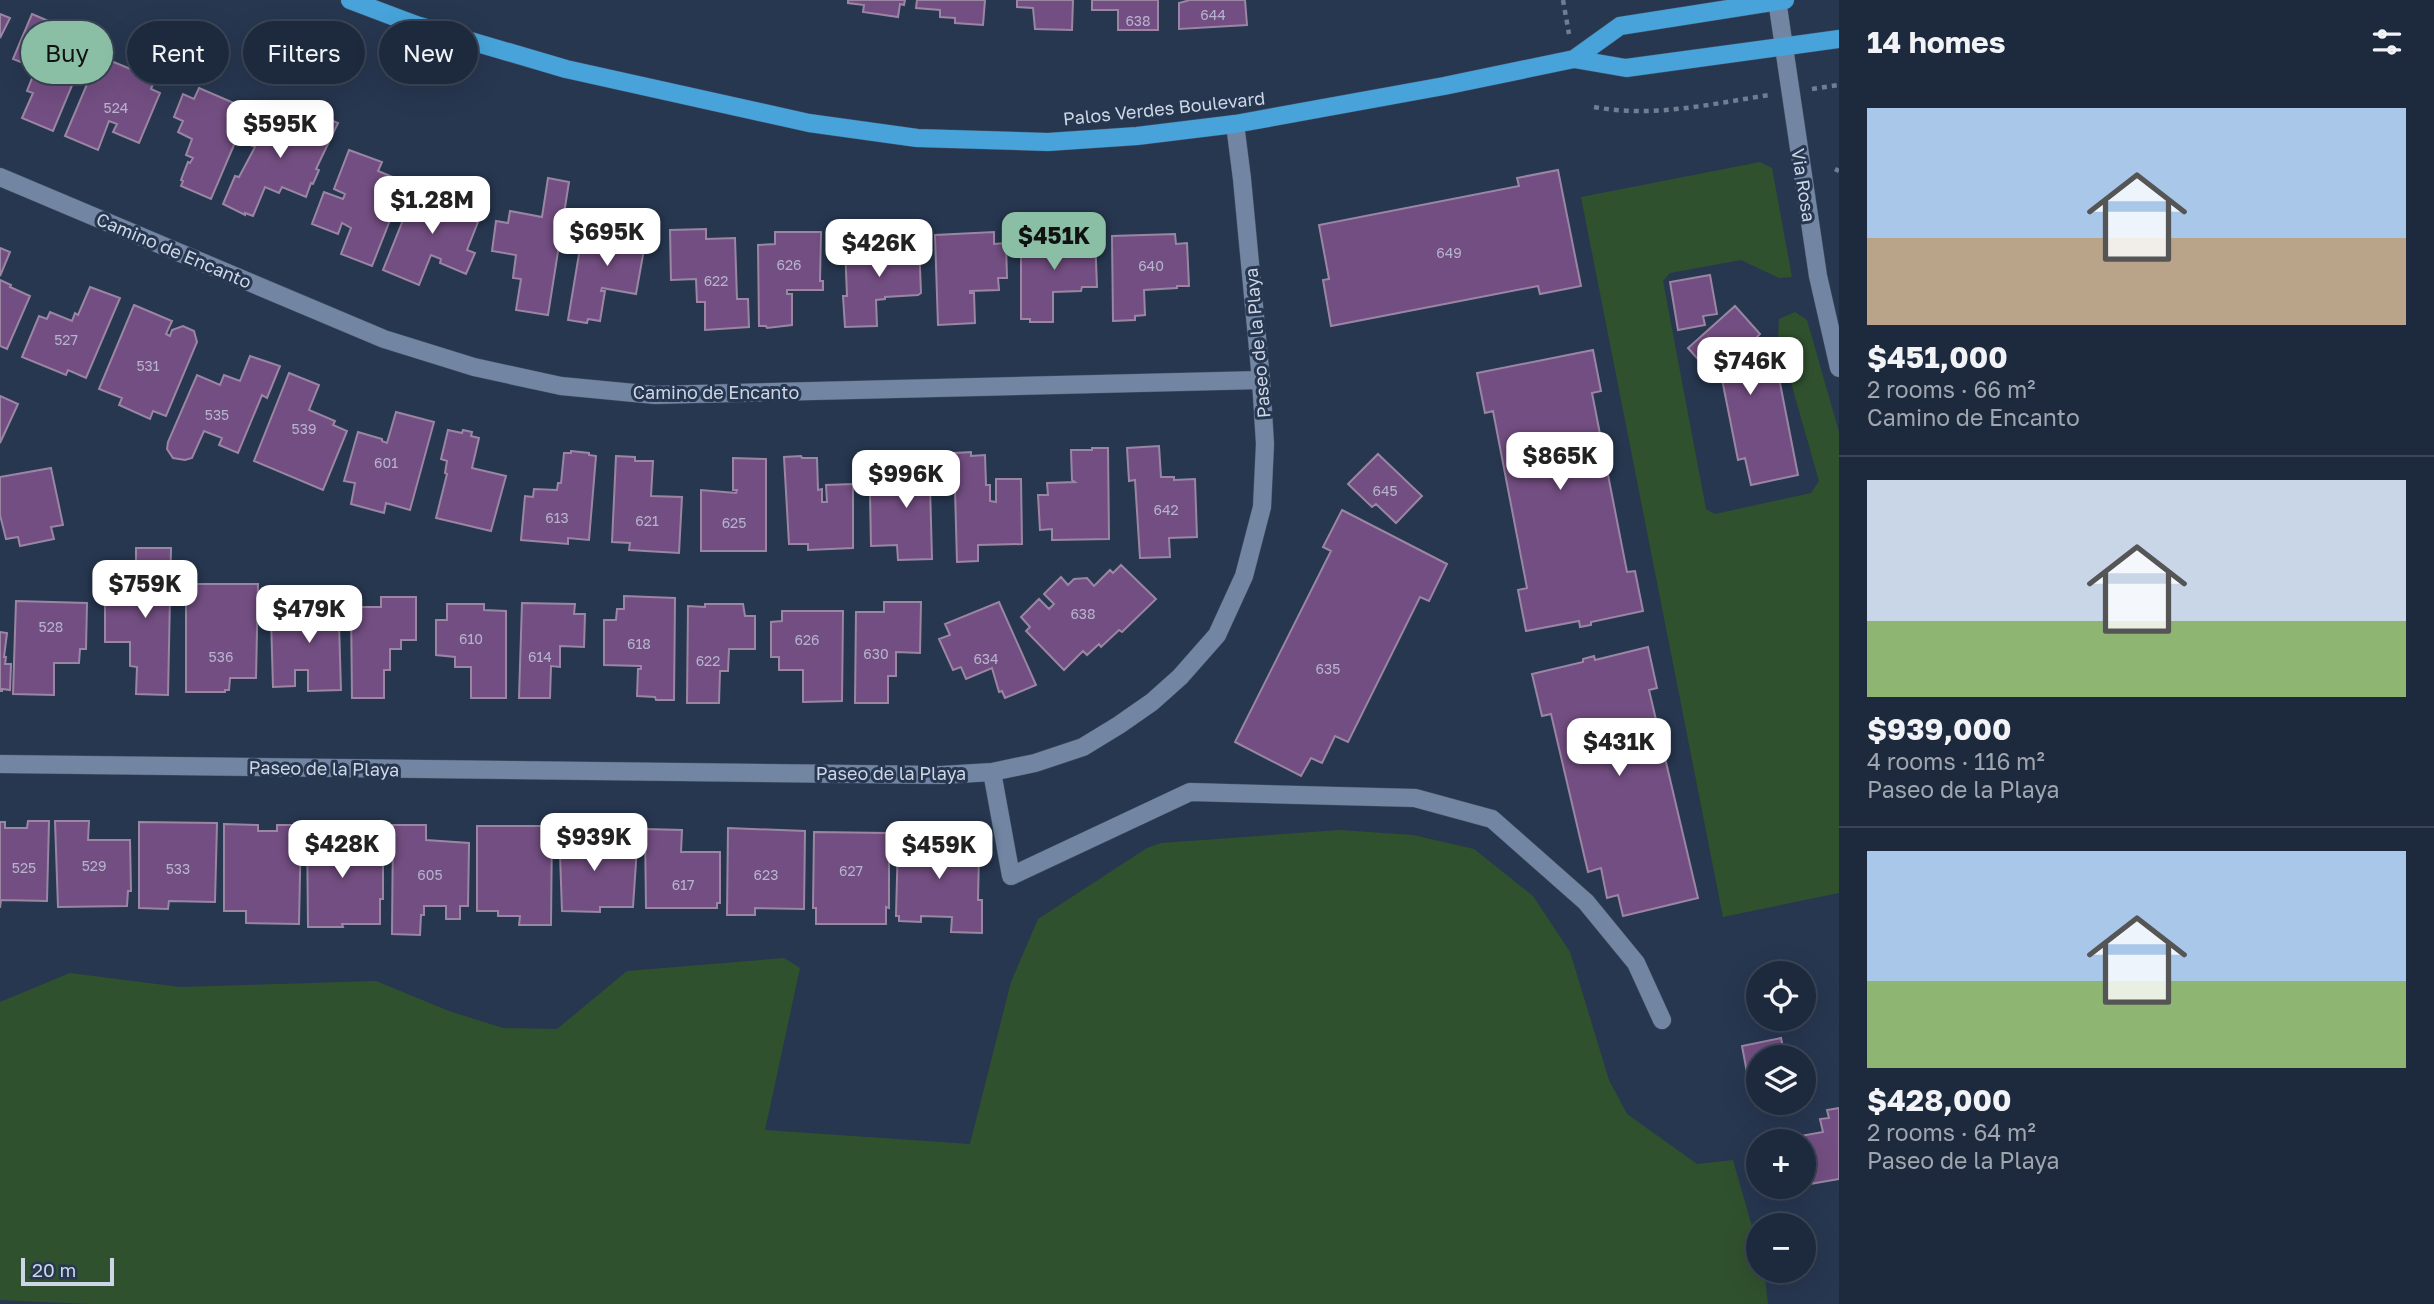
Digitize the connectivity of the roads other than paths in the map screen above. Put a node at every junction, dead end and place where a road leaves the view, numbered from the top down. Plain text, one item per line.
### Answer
1 (350, 0) edge
2 (1777, 0) edge
3 (1785, 0) edge
4 (1839, 39) edge
5 (1783, 46) junction
6 (1574, 58) junction
7 (1235, 124) junction
8 (0, 177) edge
9 (1839, 368) edge
10 (1261, 380) junction
11 (0, 764) edge
12 (992, 772) junction
13 (1662, 1020) dead end

1 - 7 main road, Palos Verdes Boulevard
2 - 3 main road
2 - 5 street, Via Rosa
2 - 6 main road
4 - 5 main road
5 - 6 main road
5 - 9 street, Via Rosa
6 - 7 main road, Palos Verdes Boulevard
7 - 10 street, Paseo de la Playa
8 - 10 street, Camino de Encanto
10 - 12 street, Paseo de la Playa
11 - 12 street, Paseo de la Playa
12 - 13 street

